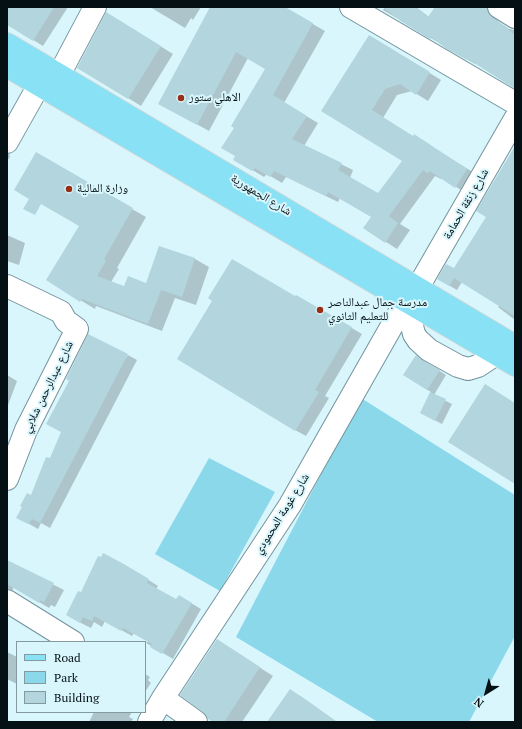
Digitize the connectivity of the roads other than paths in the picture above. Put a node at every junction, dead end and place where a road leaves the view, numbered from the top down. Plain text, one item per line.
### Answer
1 (95, 7) edge
2 (351, 7) edge
3 (499, 7) edge
4 (515, 16) edge
5 (7, 44) edge
6 (7, 66) edge
7 (59, 75) junction
8 (39, 85) junction
9 (515, 103) edge
10 (515, 119) edge
11 (7, 142) edge
12 (7, 286) edge
13 (412, 295) junction
14 (505, 350) edge
15 (515, 365) edge
16 (7, 479) edge
17 (7, 601) edge
18 (71, 641) edge
19 (163, 698) junction
20 (149, 722) edge
21 (196, 722) edge

1 - 7 street
2 - 9 street
3 - 4 street
5 - 7 main road, شارع الجمهورية
6 - 8 main road, شارع الجمهورية
7 - 13 main road, شارع الجمهورية
8 - 11 street
8 - 13 main road, شارع الجمهورية
10 - 13 street, شارع زنقة الحمامة
12 - 16 street, شارع عبدالرحمن شلابي
13 - 14 main road, شارع الجمهورية
13 - 14 street
13 - 19 street, شارع غومة المحمودي
14 - 15 main road, شارع الجمهورية
17 - 18 street
19 - 20 street, شارع غومة المحمودي
19 - 21 street

